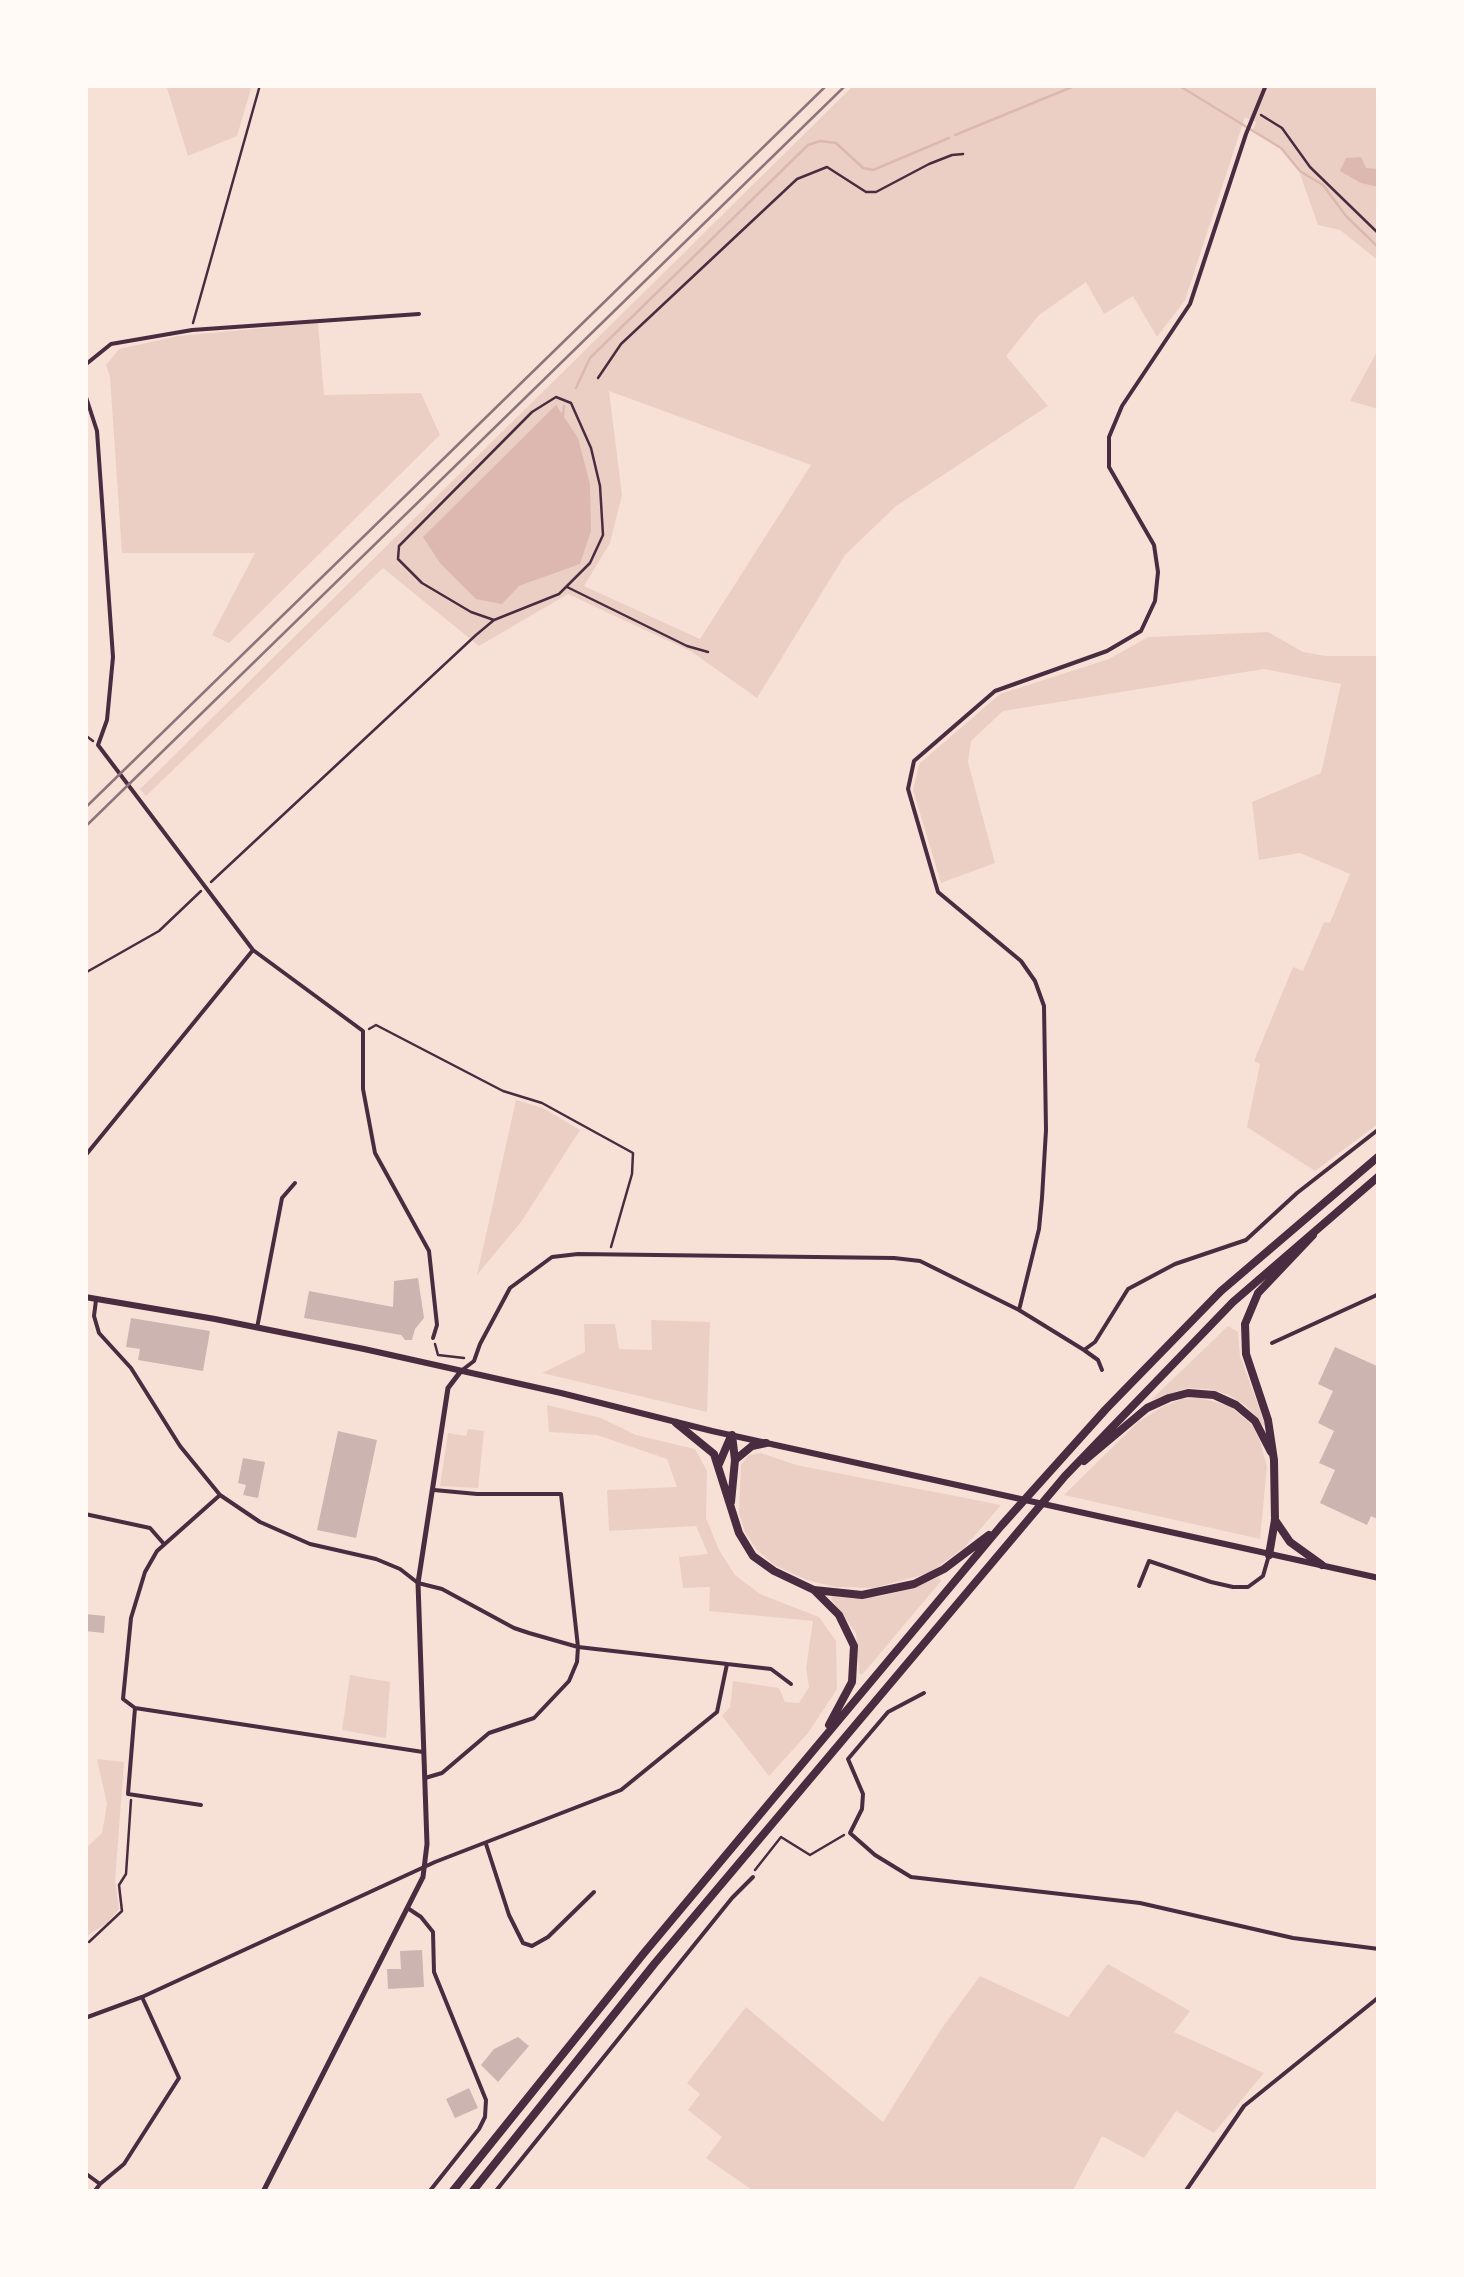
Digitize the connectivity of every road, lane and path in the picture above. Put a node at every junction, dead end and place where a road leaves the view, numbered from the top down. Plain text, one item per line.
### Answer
1 (260, 85) edge
2 (1266, 85) edge
3 (1256, 111) junction
4 (963, 154) dead end
5 (1379, 234) edge
6 (420, 314) dead end
7 (192, 330) junction
8 (85, 365) edge
9 (598, 378) dead end
10 (85, 394) edge
11 (566, 587) junction
12 (494, 620) junction
13 (708, 652) dead end
14 (85, 735) edge
15 (98, 745) junction
16 (206, 886) junction
17 (253, 950) junction
18 (85, 973) edge
19 (363, 1031) junction
20 (1379, 1129) edge
21 (85, 1156) edge
22 (1379, 1156) edge
23 (1379, 1176) edge
24 (295, 1184) dead end
25 (1326, 1218) junction
26 (609, 1254) junction
27 (1379, 1294) edge
28 (85, 1298) edge
29 (96, 1300) junction
30 (1019, 1310) junction
31 (257, 1328) junction
32 (433, 1338) joint
33 (1272, 1343) dead end
34 (1084, 1350) junction
35 (474, 1360) junction
36 (1102, 1370) dead end
37 (461, 1371) junction
38 (676, 1423) junction
39 (732, 1436) junction
40 (766, 1443) junction
41 (735, 1460) junction
42 (1274, 1460) junction
43 (720, 1464) junction
44 (1065, 1476) junction
45 (431, 1490) junction
46 (220, 1494) junction
47 (731, 1506) junction
48 (85, 1514) edge
49 (1274, 1520) junction
50 (1001, 1526) junction
51 (164, 1544) junction
52 (1269, 1555) junction
53 (1322, 1565) junction
54 (1379, 1578) edge
55 (418, 1582) junction
56 (1139, 1586) dead end
57 (814, 1590) junction
58 (578, 1647) junction
59 (727, 1664) junction
60 (792, 1684) dead end
61 (924, 1694) dead end
62 (135, 1708) junction
63 (814, 1748) junction
64 (424, 1752) junction
65 (424, 1778) junction
66 (128, 1794) junction
67 (200, 1805) dead end
68 (850, 1833) junction
69 (486, 1844) junction
70 (425, 1867) junction
71 (753, 1876) joint
72 (594, 1892) dead end
73 (409, 1909) junction
74 (89, 1942) dead end
75 (1379, 1949) edge
76 (142, 1996) junction
77 (1379, 1997) edge
78 (85, 2018) edge
79 (85, 2173) edge
80 (100, 2184) junction
81 (94, 2192) edge
82 (263, 2192) edge
83 (430, 2192) edge
84 (452, 2192) edge
85 (472, 2192) edge
86 (496, 2192) edge
87 (1184, 2192) edge

1 - 7 path
2 - 3 street
3 - 5 path
3 - 30 street
4 - 9 path
6 - 7 street
7 - 8 street
10 - 15 street
11 - 12 path
11 - 12 path
11 - 13 path
12 - 16 path
14 - 15 path
15 - 16 street
16 - 17 street
16 - 18 path
17 - 19 street
17 - 21 street
19 - 26 path
19 - 32 street
20 - 34 street
22 - 50 highway
23 - 25 highway
24 - 31 street
25 - 42 highway
25 - 44 highway
26 - 30 street
26 - 35 street
27 - 33 street
28 - 29 main road
29 - 31 main road
29 - 46 street
30 - 34 street
31 - 37 main road
32 - 35 path
34 - 36 street
35 - 37 street
37 - 38 main road
37 - 45 street
38 - 39 main road
38 - 43 highway
39 - 40 main road
39 - 41 highway
39 - 43 highway
40 - 41 highway
40 - 52 main road
41 - 47 highway
42 - 44 highway
42 - 49 highway
43 - 47 highway
44 - 85 highway
45 - 55 street
45 - 58 street
46 - 51 street
46 - 55 street
47 - 57 highway
48 - 51 street
49 - 52 highway
49 - 53 highway
50 - 57 highway
50 - 63 highway
51 - 62 street
52 - 53 main road
52 - 56 street
53 - 54 main road
55 - 58 street
55 - 64 street
57 - 63 highway
58 - 59 street
58 - 65 street
59 - 60 street
59 - 69 street
61 - 68 street
62 - 64 street
62 - 66 street
63 - 84 highway
64 - 65 street
65 - 70 street
66 - 67 street
66 - 74 path
68 - 71 path
68 - 75 street
69 - 70 street
69 - 72 street
70 - 73 street
70 - 76 street
71 - 86 street
73 - 82 street
73 - 83 street
76 - 78 street
76 - 80 street
77 - 87 street
79 - 80 street
80 - 81 street

